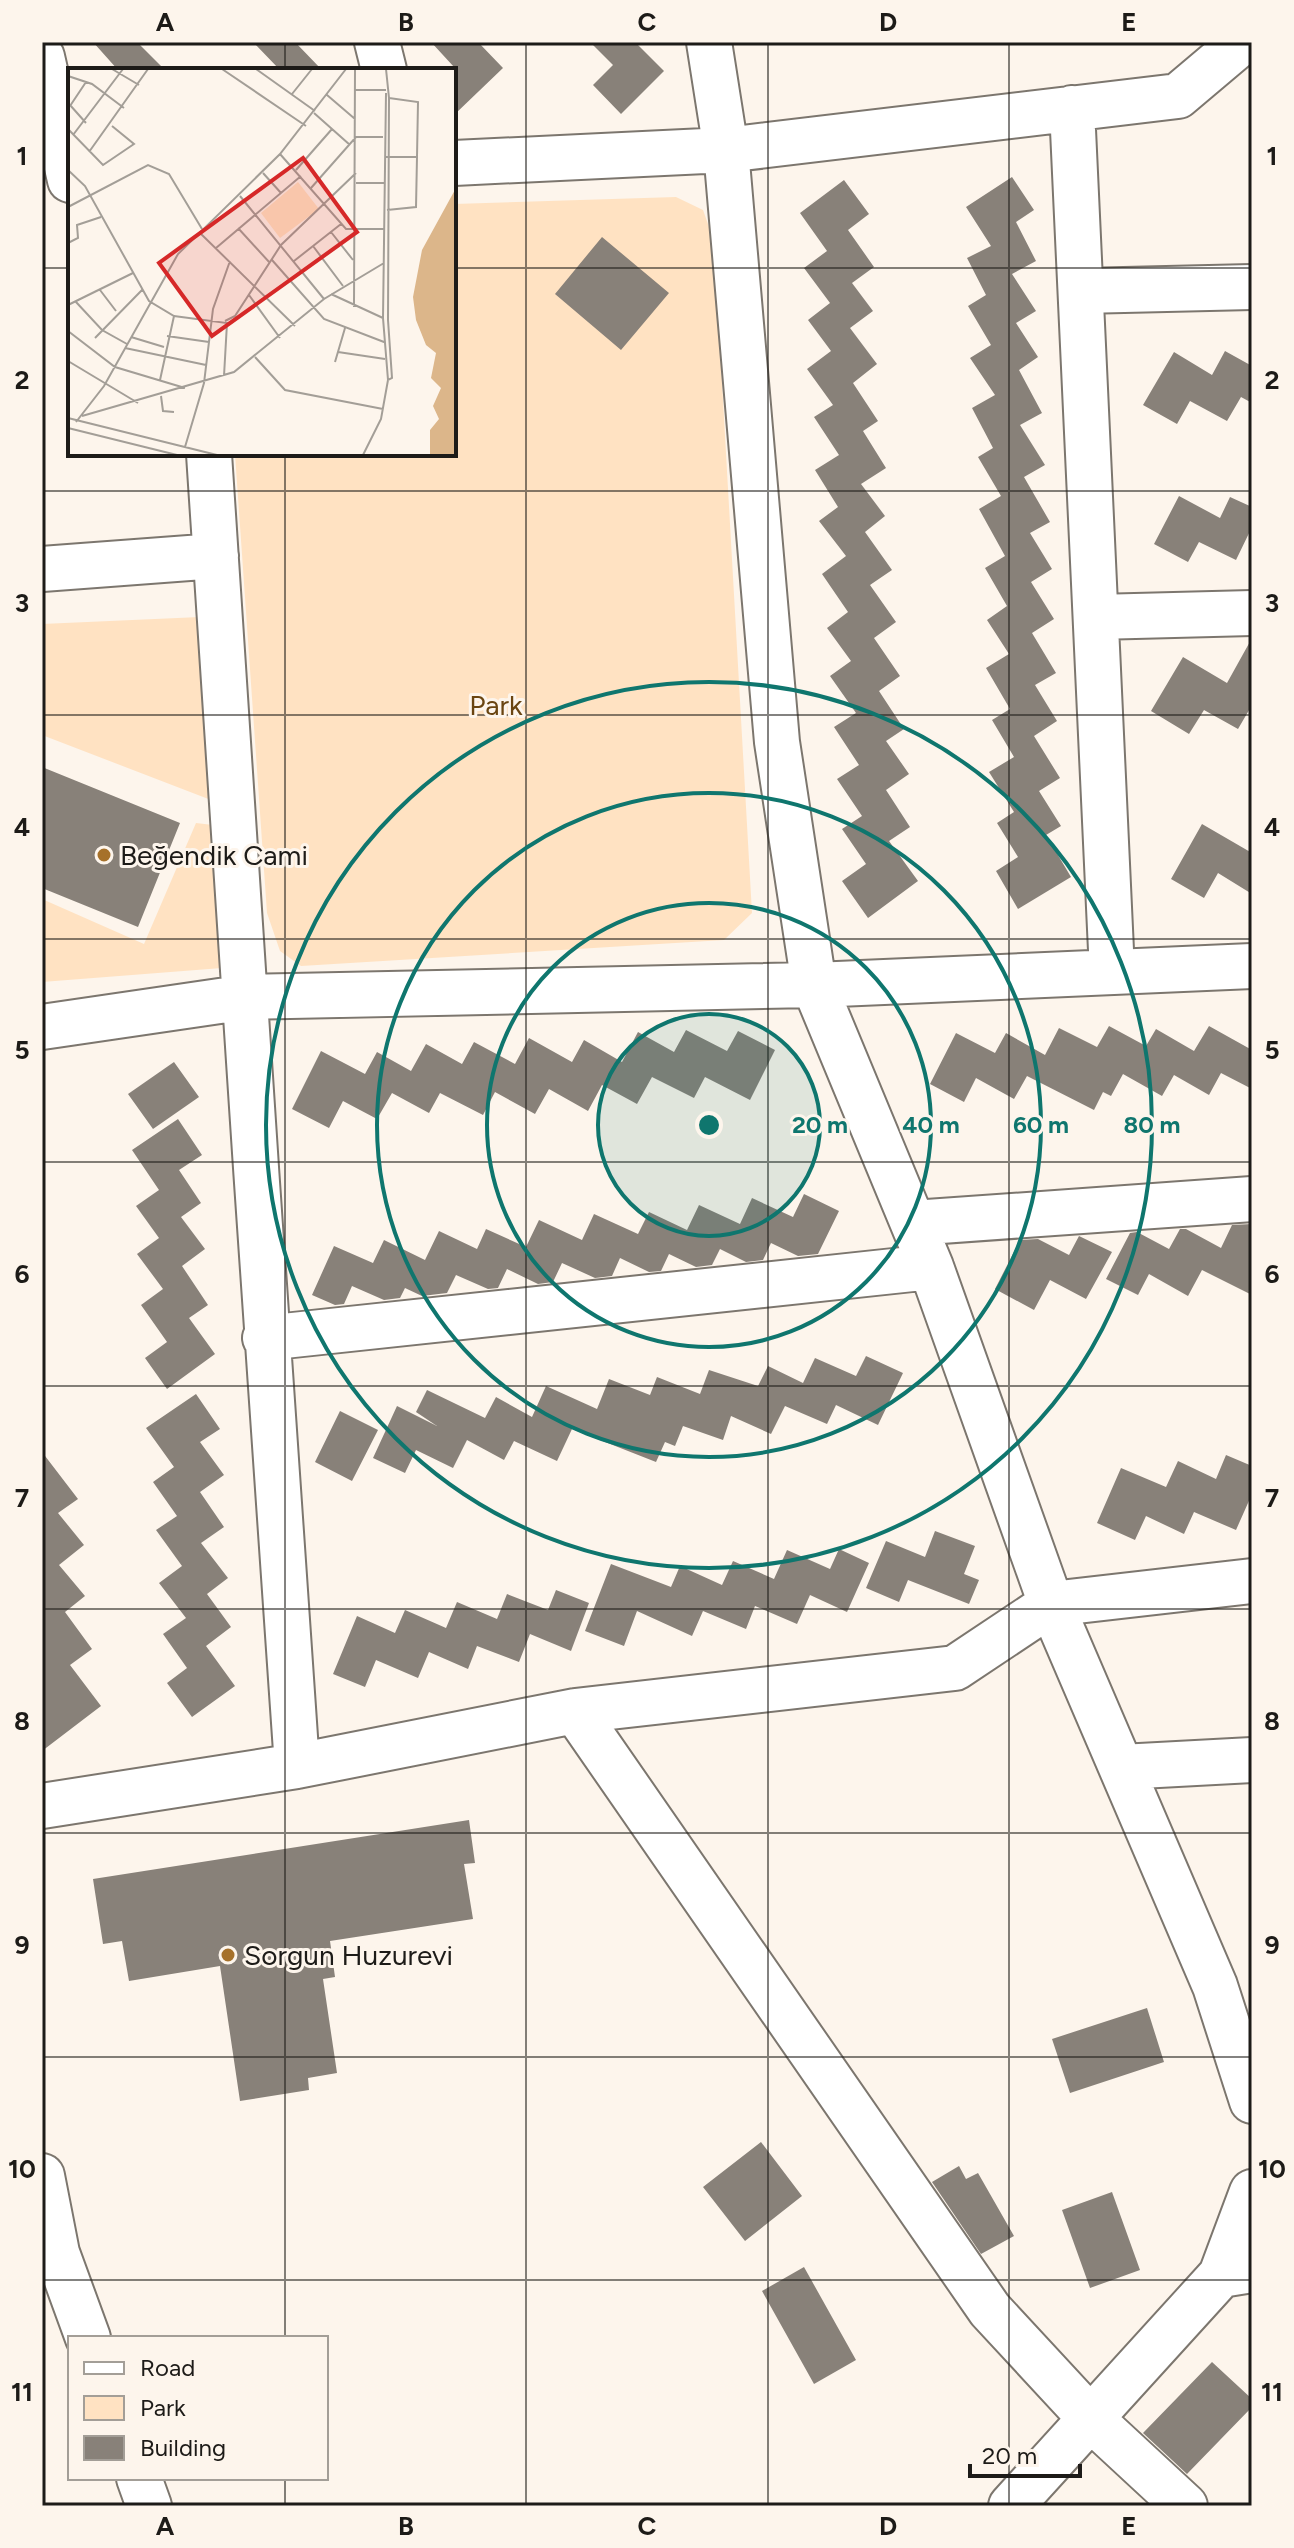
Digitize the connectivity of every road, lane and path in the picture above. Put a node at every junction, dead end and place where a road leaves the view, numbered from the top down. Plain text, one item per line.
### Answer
1 (377, 42) edge
2 (709, 42) edge
3 (1242, 42) edge
4 (42, 57) edge
5 (384, 68) edge
6 (1072, 108) junction
7 (726, 150) junction
8 (456, 163) edge
9 (68, 172) edge
10 (68, 181) edge
11 (42, 183) edge
12 (1252, 287) edge
13 (1081, 291) junction
14 (209, 456) edge
15 (216, 556) junction
16 (42, 569) edge
17 (1252, 613) edge
18 (1096, 617) junction
19 (1252, 966) edge
20 (1112, 972) junction
21 (814, 985) junction
22 (247, 997) junction
23 (42, 1027) edge
24 (1252, 1199) edge
25 (913, 1223) junction
26 (931, 1267) junction
27 (265, 1338) junction
28 (1252, 1581) edge
29 (1051, 1604) junction
30 (575, 1711) junction
31 (1252, 1760) edge
32 (297, 1766) junction
33 (1121, 1767) junction
34 (42, 1806) edge
35 (1252, 2101) edge
36 (42, 2176) edge
37 (1252, 2192) edge
38 (1237, 2272) edge
39 (87, 2336) edge
40 (1090, 2418) junction
41 (140, 2480) edge
42 (149, 2506) edge
43 (1011, 2506) edge
44 (1185, 2506) edge

1 - 5 street
2 - 7 street
3 - 6 street
4 - 9 street
6 - 7 street
6 - 13 street
7 - 8 street
7 - 21 street
10 - 11 street
12 - 13 street
13 - 18 street
14 - 15 street
15 - 16 street
15 - 22 street
17 - 18 street
18 - 20 street
19 - 20 street
20 - 21 street
21 - 22 street
21 - 25 street
22 - 23 street
22 - 27 street
24 - 25 street
25 - 26 street
26 - 27 street
26 - 29 street
27 - 32 street
28 - 29 street
29 - 30 street
29 - 33 street
30 - 32 street
30 - 40 street
31 - 33 street
32 - 34 street
33 - 35 street
36 - 39 street
37 - 38 street
38 - 40 street
40 - 43 street
40 - 44 street
41 - 42 street

